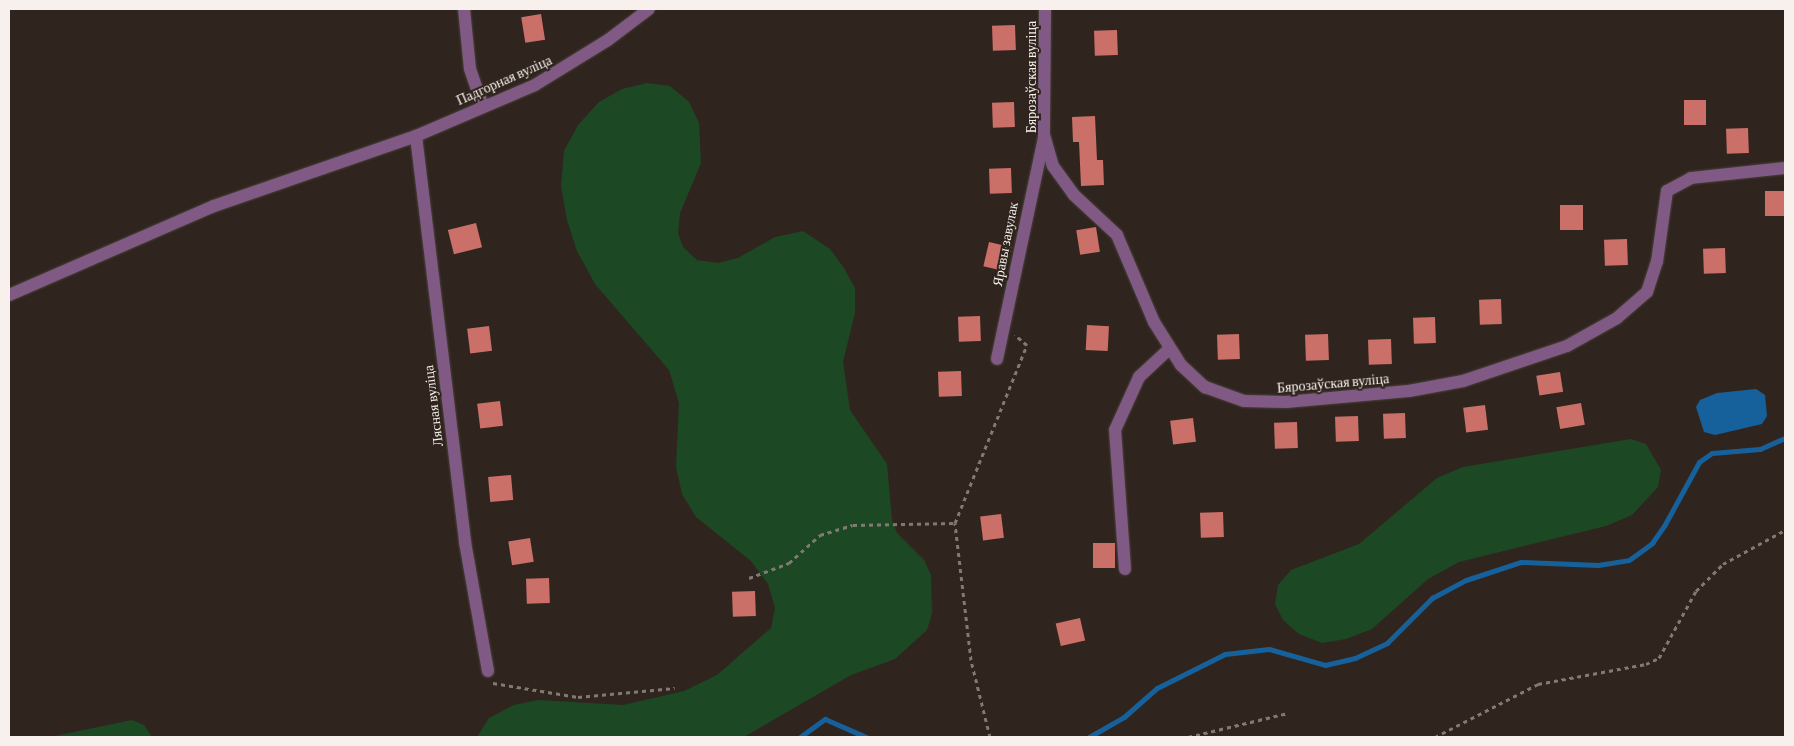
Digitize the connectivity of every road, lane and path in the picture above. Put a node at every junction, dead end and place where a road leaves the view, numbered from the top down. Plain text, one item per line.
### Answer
1 (464, 9) edge
2 (649, 9) edge
3 (1045, 9) edge
4 (483, 106) junction
5 (1044, 135) junction
6 (416, 136) junction
7 (1785, 168) edge
8 (9, 295) edge
9 (1006, 328) junction
10 (1169, 349) junction
11 (997, 359) dead end
12 (955, 523) junction
13 (1785, 530) edge
14 (1125, 569) dead end
15 (749, 578) dead end
16 (488, 671) joint
17 (675, 688) dead end
18 (1288, 714) dead end
19 (990, 737) edge
20 (1188, 737) edge
21 (1436, 737) edge

1 - 4 street
2 - 4 street, Падгорная вуліца
3 - 5 street, Бярозаўская вуліца
4 - 6 street, Падгорная вуліца
5 - 9 street, Яравы завулак
5 - 10 street, Бярозаўская вуліца
6 - 8 street, Падгорная вуліца
6 - 16 street, Лясная вуліца
7 - 10 street, Бярозаўская вуліца
9 - 11 street, Яравы завулак
9 - 12 path
10 - 14 street
12 - 15 path
12 - 19 path
13 - 21 path
16 - 17 path
18 - 20 path

